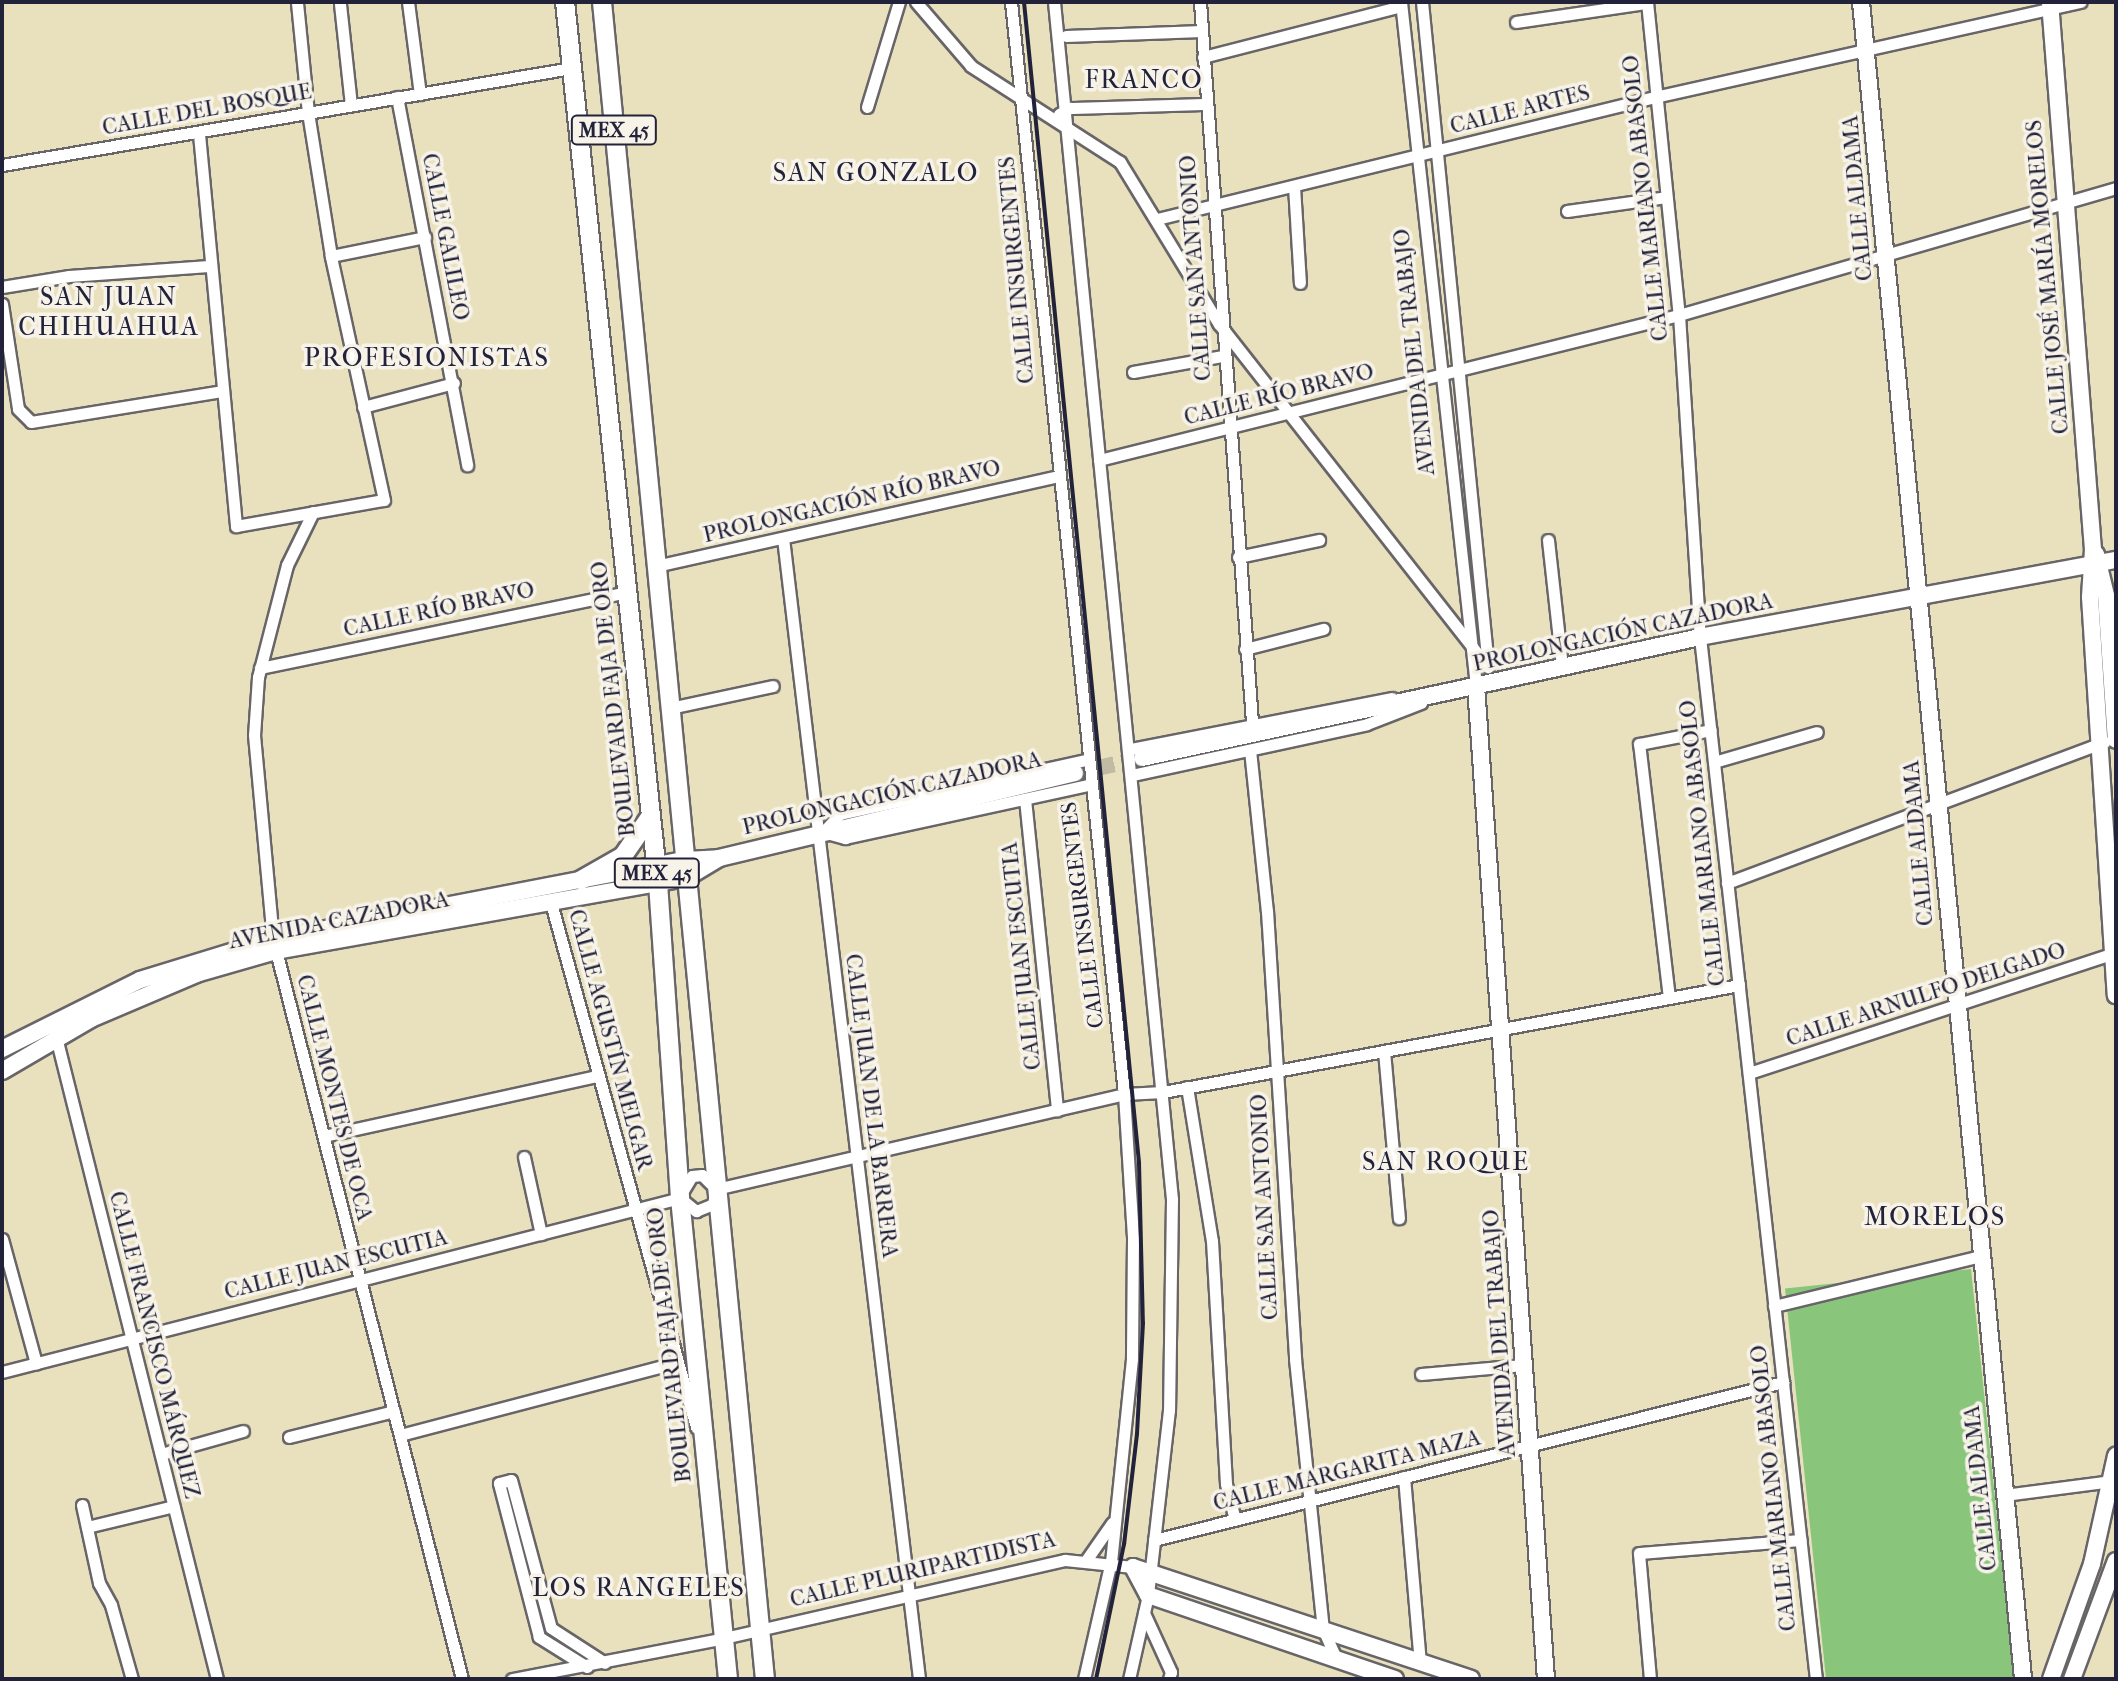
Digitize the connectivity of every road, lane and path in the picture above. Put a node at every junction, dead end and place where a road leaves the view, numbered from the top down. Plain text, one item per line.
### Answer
1 (297, 2) edge
2 (408, 2) edge
3 (565, 2) edge
4 (602, 2) edge
5 (899, 2) edge
6 (916, 2) edge
7 (1011, 2) edge
8 (1054, 2) edge
9 (1200, 2) edge
10 (1422, 2) edge
11 (1647, 2) edge
12 (1861, 2) edge
13 (2081, 2) edge
14 (340, 4) dead end
15 (1401, 4) edge
16 (2050, 6) edge
17 (1516, 22) dead end
18 (1202, 31) junction
19 (1066, 36) dead end
20 (1866, 54) junction
21 (1203, 57) junction
22 (571, 68) junction
23 (420, 94) junction
24 (397, 97) junction
25 (1655, 97) junction
26 (1021, 100) junction
27 (1206, 104) junction
28 (351, 105) junction
29 (867, 107) dead end
30 (308, 113) junction
31 (1062, 113) junction
32 (1064, 126) junction
33 (199, 134) junction
34 (1436, 151) junction
35 (1415, 156) junction
36 (2, 165) edge
37 (1294, 186) junction
38 (2116, 188) edge
39 (1666, 197) junction
40 (2063, 202) junction
41 (1212, 206) junction
42 (1567, 211) dead end
43 (1157, 219) junction
44 (425, 237) junction
45 (1885, 252) junction
46 (331, 256) junction
47 (626, 259) junction
48 (592, 262) junction
49 (209, 266) junction
50 (1300, 283) dead end
51 (2, 287) edge
52 (2, 304) edge
53 (1679, 315) junction
54 (1219, 324) junction
55 (1222, 356) junction
56 (1458, 370) junction
57 (1133, 372) dead end
58 (1439, 375) junction
59 (454, 383) junction
60 (222, 391) junction
61 (363, 407) junction
62 (1289, 413) junction
63 (1227, 430) junction
64 (1099, 460) junction
65 (467, 465) dead end
66 (1057, 476) junction
67 (313, 512) junction
68 (783, 538) junction
69 (1319, 540) dead end
70 (1548, 540) dead end
71 (1238, 557) junction
72 (2100, 560) edge
73 (656, 566) junction
74 (626, 592) junction
75 (1918, 595) junction
76 (1323, 629) dead end
77 (1700, 637) junction
78 (1245, 649) junction
79 (1471, 651) junction
80 (1562, 667) junction
81 (260, 668) junction
82 (1483, 683) junction
83 (773, 686) dead end
84 (1428, 698) junction
85 (670, 708) junction
86 (1252, 723) junction
87 (1711, 730) junction
88 (1817, 732) dead end
89 (2112, 740) edge
90 (1250, 750) junction
91 (1136, 754) junction
92 (1714, 762) junction
93 (1083, 773) junction
94 (1132, 775) junction
95 (1025, 799) junction
96 (1938, 803) junction
97 (650, 817) junction
98 (822, 833) junction
99 (2111, 839) edge
100 (686, 869) junction
101 (657, 874) junction
102 (581, 880) junction
103 (1727, 883) junction
104 (551, 903) junction
105 (275, 945) junction
106 (2115, 953) edge
107 (1739, 985) junction
108 (2116, 995) edge
109 (1669, 998) junction
110 (1957, 1008) junction
111 (54, 1029) junction
112 (1501, 1029) junction
113 (2, 1049) edge
114 (1384, 1051) junction
115 (2, 1071) edge
116 (1277, 1071) junction
117 (1749, 1073) junction
118 (598, 1076) junction
119 (1187, 1087) junction
120 (1163, 1092) junction
121 (1124, 1094) junction
122 (1057, 1110) junction
123 (324, 1136) junction
124 (857, 1156) junction
125 (524, 1157) dead end
126 (716, 1189) junction
127 (680, 1198) junction
128 (636, 1209) junction
129 (1399, 1218) dead end
130 (541, 1234) junction
131 (2, 1239) edge
132 (1981, 1256) junction
133 (360, 1279) junction
134 (1774, 1306) junction
135 (132, 1337) junction
136 (678, 1362) junction
137 (36, 1363) junction
138 (1524, 1365) junction
139 (2, 1372) edge
140 (1421, 1374) dead end
141 (1783, 1382) junction
142 (394, 1411) junction
143 (243, 1431) dead end
144 (400, 1435) junction
145 (289, 1437) dead end
146 (1530, 1446) junction
147 (161, 1454) junction
148 (2116, 1456) edge
149 (706, 1465) junction
150 (1404, 1477) junction
151 (2112, 1481) junction
152 (2004, 1495) junction
153 (1308, 1501) junction
154 (82, 1505) dead end
155 (174, 1506) junction
156 (1117, 1508) junction
157 (1235, 1520) junction
158 (87, 1527) junction
159 (1154, 1540) junction
160 (1800, 1540) junction
161 (1087, 1559) junction
162 (2116, 1560) edge
163 (1111, 1561) junction
164 (533, 1563) junction
165 (2092, 1564) junction
166 (520, 1566) junction
167 (1133, 1567) junction
168 (1151, 1572) junction
169 (912, 1595) junction
170 (1148, 1595) junction
171 (1143, 1613) junction
172 (1323, 1629) junction
173 (761, 1630) junction
174 (724, 1638) junction
175 (1336, 1658) junction
176 (1420, 1662) junction
177 (605, 1663) junction
178 (587, 1667) junction
179 (132, 1679) edge
180 (217, 1679) edge
181 (462, 1679) edge
182 (512, 1679) edge
183 (728, 1679) edge
184 (765, 1679) edge
185 (919, 1679) edge
186 (1084, 1679) edge
187 (1129, 1679) edge
188 (1169, 1679) edge
189 (1395, 1679) edge
190 (1471, 1679) edge
191 (1546, 1679) edge
192 (1651, 1679) edge
193 (1816, 1679) edge
194 (2023, 1679) edge
195 (2051, 1679) edge
196 (2072, 1679) edge

1 - 30 street
2 - 23 street
3 - 22 main road, BOULEVARD FAJA DE ORO / MEX 45
4 - 47 main road, MEX 45
5 - 29 street
6 - 26 street
7 - 26 street, CALLE INSURGENTES
8 - 31 street
9 - 18 street, CALLE SAN ANTONIO
10 - 34 street, AVENIDA DEL TRABAJO
11 - 17 street
11 - 25 street, CALLE MARIANO ABASOLO
12 - 20 street, CALLE ALDAMA
13 - 16 street, CALLE ARTES
14 - 28 street
15 - 21 street
15 - 35 street, AVENIDA DEL TRABAJO
16 - 20 street, CALLE ARTES
16 - 40 street, CALLE JOSÉ MARÍA MORELOS
18 - 19 street
18 - 21 street, CALLE SAN ANTONIO
20 - 25 street, CALLE ARTES
20 - 45 street, CALLE ALDAMA
21 - 27 street, CALLE SAN ANTONIO
22 - 23 street, CALLE DEL BOSQUE
22 - 48 main road, BOULEVARD FAJA DE ORO / MEX 45
23 - 24 street, CALLE DEL BOSQUE
24 - 28 street, CALLE DEL BOSQUE
24 - 44 street, CALLE GALILEO
25 - 34 street, CALLE ARTES
25 - 39 street, CALLE MARIANO ABASOLO
26 - 31 street
26 - 66 street, CALLE INSURGENTES
27 - 31 street
27 - 41 street, CALLE SAN ANTONIO
28 - 30 street, CALLE DEL BOSQUE
30 - 33 street, CALLE DEL BOSQUE
30 - 46 street
31 - 32 street
32 - 43 street
32 - 64 street
33 - 36 street, CALLE DEL BOSQUE
33 - 49 street
34 - 35 street, CALLE ARTES
34 - 56 street, AVENIDA DEL TRABAJO
35 - 37 street, CALLE ARTES
35 - 58 street, AVENIDA DEL TRABAJO
37 - 41 street, CALLE ARTES
37 - 50 street
38 - 40 street, CALLE RÍO BRAVO
39 - 42 street
39 - 53 street, CALLE MARIANO ABASOLO
40 - 45 street, CALLE RÍO BRAVO
40 - 72 street, CALLE JOSÉ MARÍA MORELOS
41 - 43 street, CALLE ARTES
41 - 54 street, CALLE SAN ANTONIO
43 - 54 street
44 - 46 street
44 - 59 street, CALLE GALILEO
45 - 53 street, CALLE RÍO BRAVO
45 - 75 street, CALLE ALDAMA
46 - 61 street
47 - 48 main road
47 - 73 main road, MEX 45
48 - 74 main road, BOULEVARD FAJA DE ORO / MEX 45
49 - 51 street
49 - 60 street
52 - 60 street
53 - 56 street, CALLE RÍO BRAVO
53 - 77 street, CALLE MARIANO ABASOLO
54 - 55 street, CALLE SAN ANTONIO
54 - 62 street
55 - 57 street
55 - 63 street, CALLE SAN ANTONIO
56 - 58 street, CALLE RÍO BRAVO
56 - 82 street, AVENIDA DEL TRABAJO
58 - 62 street, CALLE RÍO BRAVO
58 - 79 street, AVENIDA DEL TRABAJO
59 - 61 street
59 - 65 street, CALLE GALILEO
60 - 67 street
61 - 67 street
62 - 63 street, CALLE RÍO BRAVO
62 - 79 street
63 - 64 street, CALLE RÍO BRAVO
63 - 71 street, CALLE SAN ANTONIO
64 - 91 street
66 - 68 street, PROLONGACIÓN RÍO BRAVO
66 - 93 street, CALLE INSURGENTES
67 - 81 street, CALLE MONTES DE OCA
68 - 73 street, PROLONGACIÓN RÍO BRAVO
68 - 98 street, CALLE JUAN DE LA BARRERA
69 - 71 street
70 - 80 street
71 - 78 street, CALLE SAN ANTONIO
72 - 75 street, PROLONGACIÓN CAZADORA
72 - 89 street, CALLE JOSÉ MARÍA MORELOS
73 - 85 main road, MEX 45
74 - 81 street, CALLE RÍO BRAVO
74 - 97 main road, BOULEVARD FAJA DE ORO / MEX 45
75 - 77 street, PROLONGACIÓN CAZADORA
75 - 96 street, CALLE ALDAMA
76 - 78 street
77 - 80 street, PROLONGACIÓN CAZADORA
77 - 87 street, CALLE MARIANO ABASOLO
78 - 86 street, CALLE SAN ANTONIO
79 - 82 street, AVENIDA DEL TRABAJO
79 - 82 street
80 - 82 street, PROLONGACIÓN CAZADORA
81 - 105 street, CALLE MONTES DE OCA
82 - 84 street, PROLONGACIÓN CAZADORA
82 - 112 street, AVENIDA DEL TRABAJO
83 - 85 street
84 - 86 street
84 - 90 street
84 - 91 street, PROLONGACIÓN CAZADORA
85 - 100 main road, MEX 45
86 - 91 street
87 - 92 street, CALLE MARIANO ABASOLO
87 - 109 street
88 - 92 street
89 - 96 street
89 - 99 street, CALLE JOSÉ MARÍA MORELOS
90 - 94 street
90 - 116 street, CALLE SAN ANTONIO
91 - 94 street
92 - 103 street, CALLE MARIANO ABASOLO
93 - 95 street
93 - 98 street, PROLONGACIÓN CAZADORA
93 - 121 street, CALLE INSURGENTES
94 - 120 street
95 - 98 street
95 - 122 street, CALLE JUAN ESCUTIA
96 - 103 street
96 - 110 street, CALLE ALDAMA
97 - 101 main road, BOULEVARD FAJA DE ORO / MEX 45
97 - 102 main road
98 - 100 street, PROLONGACIÓN CAZADORA
98 - 124 street, CALLE JUAN DE LA BARRERA
99 - 106 street, CALLE JOSÉ MARÍA MORELOS
100 - 101 street, PROLONGACIÓN CAZADORA
100 - 126 main road, MEX 45
101 - 102 street, AVENIDA CAZADORA
101 - 104 street, AVENIDA CAZADORA
101 - 127 main road, BOULEVARD FAJA DE ORO / MEX 45
102 - 105 street, AVENIDA CAZADORA
103 - 107 street, CALLE MARIANO ABASOLO
104 - 105 street, AVENIDA CAZADORA
104 - 118 street, CALLE AGUSTÍN MELGAR
105 - 111 street, AVENIDA CAZADORA
105 - 123 street, CALLE MONTES DE OCA
106 - 108 street, CALLE JOSÉ MARÍA MORELOS
106 - 110 street, CALLE ARNULFO DELGADO
107 - 109 street
107 - 117 street, CALLE MARIANO ABASOLO
109 - 112 street
110 - 117 street, CALLE ARNULFO DELGADO
110 - 132 street, CALLE ALDAMA
111 - 113 street, AVENIDA CAZADORA
111 - 115 street, AVENIDA CAZADORA
111 - 135 street, CALLE FRANCISCO MÁRQUEZ
112 - 114 street
112 - 138 street, AVENIDA DEL TRABAJO
114 - 116 street
114 - 129 street
116 - 119 street
116 - 153 street, CALLE SAN ANTONIO
117 - 134 street, CALLE MARIANO ABASOLO
118 - 123 street
118 - 128 street, CALLE AGUSTÍN MELGAR
119 - 120 street
119 - 157 street
120 - 121 street
120 - 159 street
121 - 122 street
121 - 156 street, CALLE INSURGENTES
122 - 124 street
123 - 133 street, CALLE MONTES DE OCA
124 - 126 street
124 - 169 street, CALLE JUAN DE LA BARRERA
125 - 130 street
126 - 127 street
126 - 127 street
126 - 173 main road, MEX 45
127 - 128 street, CALLE JUAN ESCUTIA
127 - 149 main road, BOULEVARD FAJA DE ORO / MEX 45
128 - 130 street, CALLE JUAN ESCUTIA
128 - 136 street, CALLE AGUSTÍN MELGAR
130 - 133 street, CALLE JUAN ESCUTIA
131 - 137 street
132 - 134 street
132 - 152 street, CALLE ALDAMA
133 - 135 street, CALLE JUAN ESCUTIA
133 - 142 street, CALLE MONTES DE OCA
134 - 141 street, CALLE MARIANO ABASOLO
135 - 137 street, CALLE JUAN ESCUTIA
135 - 147 street, CALLE FRANCISCO MÁRQUEZ
136 - 144 street
136 - 149 street, CALLE AGUSTÍN MELGAR
137 - 139 street, CALLE JUAN ESCUTIA
138 - 140 street
138 - 146 street, AVENIDA DEL TRABAJO
141 - 146 street, CALLE MARGARITA MAZA
141 - 160 street, CALLE MARIANO ABASOLO
142 - 144 street, CALLE MONTES DE OCA
142 - 145 street
143 - 147 street
144 - 181 street, CALLE MONTES DE OCA
146 - 150 street, CALLE MARGARITA MAZA
146 - 191 street, AVENIDA DEL TRABAJO
147 - 155 street, CALLE FRANCISCO MÁRQUEZ
148 - 151 street
149 - 174 main road, BOULEVARD FAJA DE ORO / MEX 45
150 - 153 street, CALLE MARGARITA MAZA
150 - 176 street
151 - 152 street
151 - 165 street
152 - 194 street, CALLE ALDAMA
153 - 157 street, CALLE MARGARITA MAZA
153 - 172 street, CALLE SAN ANTONIO
154 - 158 street
155 - 158 street
155 - 180 street, CALLE FRANCISCO MÁRQUEZ
156 - 161 street
156 - 163 street, CALLE INSURGENTES
157 - 159 street, CALLE MARGARITA MAZA
158 - 179 street
159 - 168 street
160 - 192 street
160 - 193 street, CALLE MARIANO ABASOLO
161 - 163 street, CALLE PLURIPARTIDISTA
161 - 169 street, CALLE PLURIPARTIDISTA
162 - 165 street
162 - 196 street
163 - 167 street, CALLE PLURIPARTIDISTA
163 - 186 street, CALLE INSURGENTES
164 - 166 street
164 - 166 street
164 - 177 street
165 - 195 street
166 - 178 street
167 - 168 street, CALLE PLURIPARTIDISTA
167 - 170 street
168 - 170 street
168 - 172 street, CALLE PLURIPARTIDISTA
169 - 173 street, CALLE PLURIPARTIDISTA
169 - 185 street, CALLE JUAN DE LA BARRERA
170 - 171 street
170 - 175 street
171 - 187 street
171 - 188 street
172 - 175 street, CALLE SAN ANTONIO
172 - 176 street, CALLE PLURIPARTIDISTA
173 - 174 street, CALLE PLURIPARTIDISTA
173 - 184 main road, MEX 45
174 - 177 street, CALLE PLURIPARTIDISTA
174 - 183 main road, BOULEVARD FAJA DE ORO / MEX 45
175 - 189 street
176 - 190 street, CALLE PLURIPARTIDISTA
177 - 178 street, CALLE PLURIPARTIDISTA
178 - 182 street, CALLE PLURIPARTIDISTA

